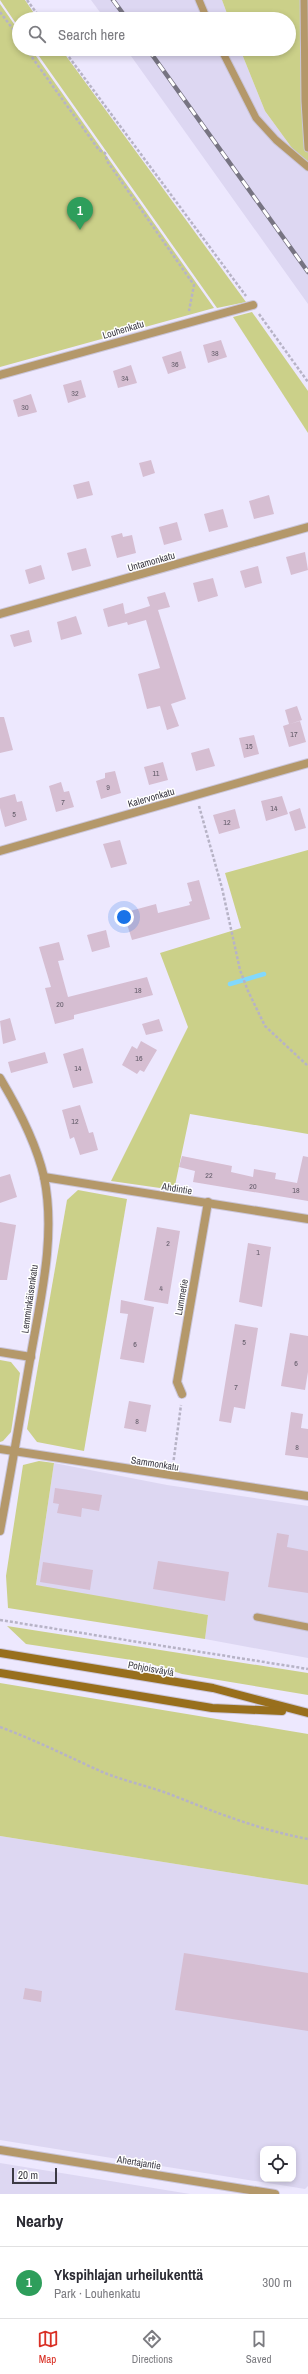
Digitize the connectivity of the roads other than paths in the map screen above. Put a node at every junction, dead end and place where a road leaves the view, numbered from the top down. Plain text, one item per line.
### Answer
1 (199, 0) edge
2 (304, 0) edge
3 (205, 12) edge
4 (225, 56) edge
5 (308, 148) edge
6 (308, 167) edge
7 (253, 305) road end
8 (0, 375) edge
9 (308, 527) edge
10 (0, 614) edge
11 (308, 763) edge
12 (0, 851) edge
13 (0, 1078) edge
14 (44, 1177) junction
15 (208, 1202) junction
16 (308, 1219) edge
17 (0, 1352) edge
18 (31, 1357) junction
19 (182, 1394) road end
20 (0, 1449) edge
21 (15, 1452) junction
22 (308, 1496) edge
23 (0, 1531) edge
24 (257, 1618) dead end
25 (308, 1627) edge
26 (0, 1653) edge
27 (0, 1673) edge
28 (296, 1711) junction
29 (308, 1713) edge
30 (0, 2150) edge
31 (274, 2194) edge

1 - 3 lane
2 - 5 lane
4 - 6 lane
7 - 8 street, Louhenkatu
9 - 10 street, Untamonkatu
11 - 12 street, Kalervonkatu
13 - 14 street, Lemminkäisenkatu
14 - 15 street, Ahdintie
14 - 18 street, Lemminkäisenkatu
15 - 16 street, Ahdintie
15 - 19 street, Lummetie
17 - 18 street
18 - 21 street, Lemminkäisenkatu
20 - 21 street, Sammonkatu
21 - 22 street, Sammonkatu
21 - 23 street, Lemminkäisenkatu
24 - 25 lane
26 - 28 main road, Pohjoisväylä
27 - 28 main road, Pohjoisväylä
28 - 29 main road, Pohjoisväylä
30 - 31 street, Ahertajantie

